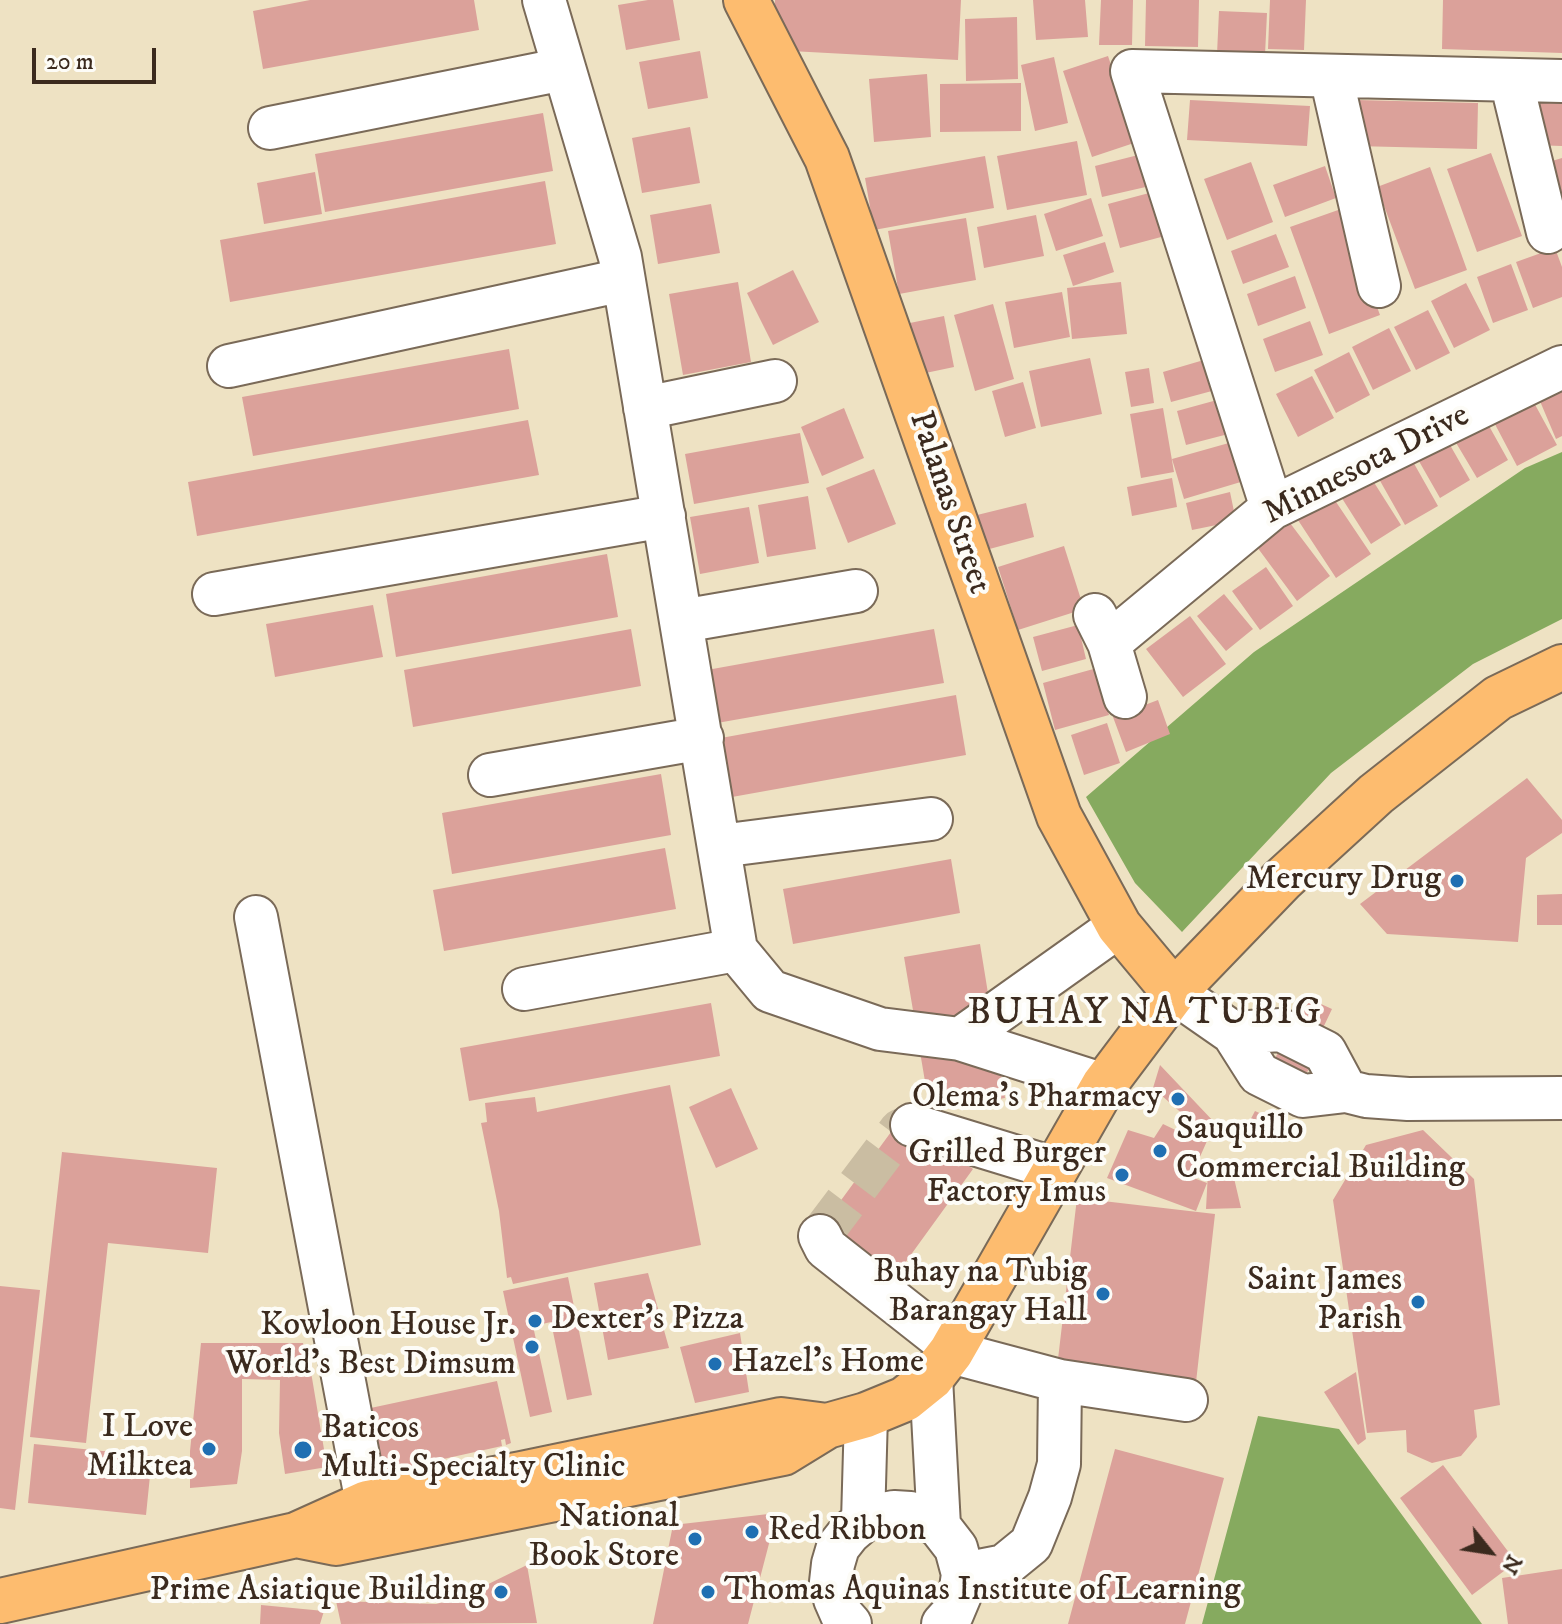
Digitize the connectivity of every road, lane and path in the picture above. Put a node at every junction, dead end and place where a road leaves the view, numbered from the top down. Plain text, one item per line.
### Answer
1 (544, 0) edge
2 (746, 0) edge
3 (564, 69) junction
4 (1331, 76) junction
5 (1511, 80) junction
6 (1562, 81) edge
7 (270, 128) dead end
8 (1548, 232) dead end
9 (623, 280) junction
10 (1379, 286) dead end
11 (229, 366) dead end
12 (1562, 367) edge
13 (775, 381) dead end
14 (645, 408) junction
15 (1272, 508) junction
16 (664, 516) junction
17 (856, 591) dead end
18 (214, 594) dead end
19 (682, 621) junction
20 (1562, 667) edge
21 (1125, 697) dead end
22 (702, 738) junction
23 (490, 775) dead end
24 (931, 819) dead end
25 (720, 846) junction
26 (256, 917) dead end
27 (1119, 926) junction
28 (736, 950) junction
29 (524, 989) dead end
30 (1174, 992) junction
31 (960, 1039) junction
32 (1104, 1085) junction
33 (1562, 1098) edge
34 (912, 1125) dead end
35 (1056, 1169) junction
36 (820, 1236) dead end
37 (945, 1359) junction
38 (1060, 1381) junction
39 (1186, 1400) dead end
40 (846, 1421) junction
41 (367, 1503) junction
42 (863, 1521) junction
43 (939, 1526) junction
44 (296, 1535) junction
45 (963, 1574) junction
46 (0, 1601) edge
47 (850, 1624) edge
48 (943, 1624) edge

1 - 3 street
2 - 27 main road, Palanas Street
3 - 7 street
3 - 9 street
4 - 5 street
4 - 10 street
4 - 15 street
5 - 6 street
5 - 8 street
9 - 11 street
9 - 14 street
12 - 15 street, Minnesota Drive
13 - 14 street
14 - 16 street
15 - 21 street, Minnesota Drive
16 - 18 street
16 - 19 street
17 - 19 street
19 - 22 street
20 - 30 main road
22 - 23 street
22 - 25 street
24 - 25 street
25 - 28 street
26 - 41 street
27 - 30 main road, Palanas Street
27 - 31 street
28 - 29 street
28 - 31 street
30 - 32 main road
30 - 33 street
31 - 32 street
32 - 35 main road
34 - 35 street
35 - 37 main road
36 - 37 street
37 - 38 street
37 - 40 main road
37 - 43 street
38 - 39 street
38 - 45 street
40 - 41 main road
40 - 42 street
40 - 44 main road
41 - 44 main road
42 - 43 street
42 - 47 street
43 - 45 street
44 - 46 main road
45 - 48 street

